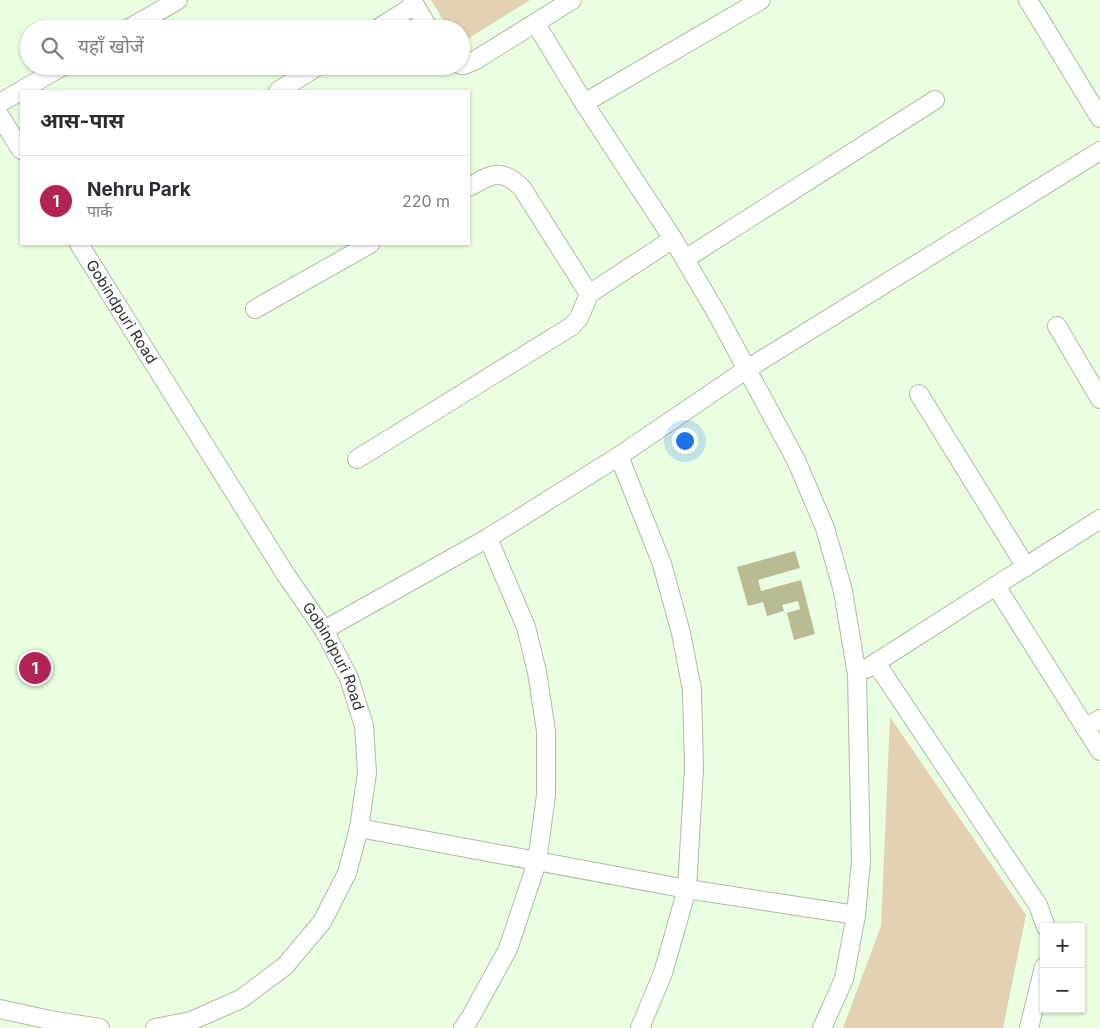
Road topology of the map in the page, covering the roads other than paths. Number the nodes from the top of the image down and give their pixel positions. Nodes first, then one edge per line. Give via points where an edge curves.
1 (178, 0) edge
2 (572, 0) edge
3 (761, 0) edge
4 (1028, 0) edge
5 (414, 2) edge
6 (144, 20) edge
7 (389, 20) edge
8 (424, 20) edge
9 (536, 24) junction
10 (470, 63) edge
11 (48, 75) edge
12 (304, 75) edge
13 (22, 90) edge
14 (280, 90) edge
15 (20, 91) edge
16 (935, 100) dead end
17 (0, 103) edge
18 (584, 103) junction
19 (0, 116) edge
20 (1100, 118) edge
21 (20, 148) edge
22 (1100, 151) edge
23 (470, 186) edge
24 (674, 239) junction
25 (81, 245) edge
26 (368, 245) edge
27 (685, 259) junction
28 (588, 294) junction
29 (255, 309) dead end
30 (1057, 326) dead end
31 (747, 369) junction
32 (918, 394) dead end
33 (1100, 400) edge
34 (619, 456) junction
35 (357, 459) dead end
36 (1100, 519) edge
37 (488, 538) junction
38 (1026, 567) junction
39 (996, 586) junction
40 (324, 630) junction
41 (876, 663) junction
42 (857, 675) junction
43 (1093, 723) edge
44 (1100, 751) edge
45 (359, 828) junction
46 (537, 862) junction
47 (687, 889) junction
48 (856, 915) junction
49 (1045, 923) edge
50 (1044, 968) edge
51 (0, 1010) edge
52 (100, 1028) edge
53 (155, 1028) edge
54 (463, 1028) edge
55 (640, 1028) edge
56 (822, 1028) edge
57 (1029, 1028) edge

1 - 6 street
2 - 9 street
3 - 18 street
4 - 20 street
5 - 7 street
5 - 8 street
9 - 10 street
9 - 18 street
11 - 13 street
12 - 14 street
15 - 17 street
16 - 27 street
18 - 24 street
19 - 21 street
22 - 31 street
23 - 28 street via 489,175 501,173 512,178 522,188
24 - 27 street
24 - 28 street
25 - 40 street, Gobindpuri Road via 286,575
26 - 29 street
27 - 31 street
28 - 35 street via 572,326
30 - 33 street
31 - 34 street
31 - 42 street via 796,460 824,528 843,591
32 - 38 street
34 - 37 street
34 - 47 street via 662,564 681,633 692,690 694,768
36 - 38 street
37 - 40 street
37 - 46 street via 526,627 546,731 546,795
38 - 39 street
39 - 41 street
39 - 43 street
40 - 45 street, Gobindpuri Road via 349,678 364,726 367,773
41 - 42 street
41 - 49 street via 1038,905
42 - 48 street via 861,860
43 - 44 street
45 - 46 street
45 - 53 street, Gobindpuri Road via 346,873 322,922 286,966 241,1000 191,1022
46 - 47 street
46 - 54 street via 508,949
47 - 48 street
47 - 55 street via 663,973
48 - 56 street via 844,979
50 - 57 street
51 - 52 street

